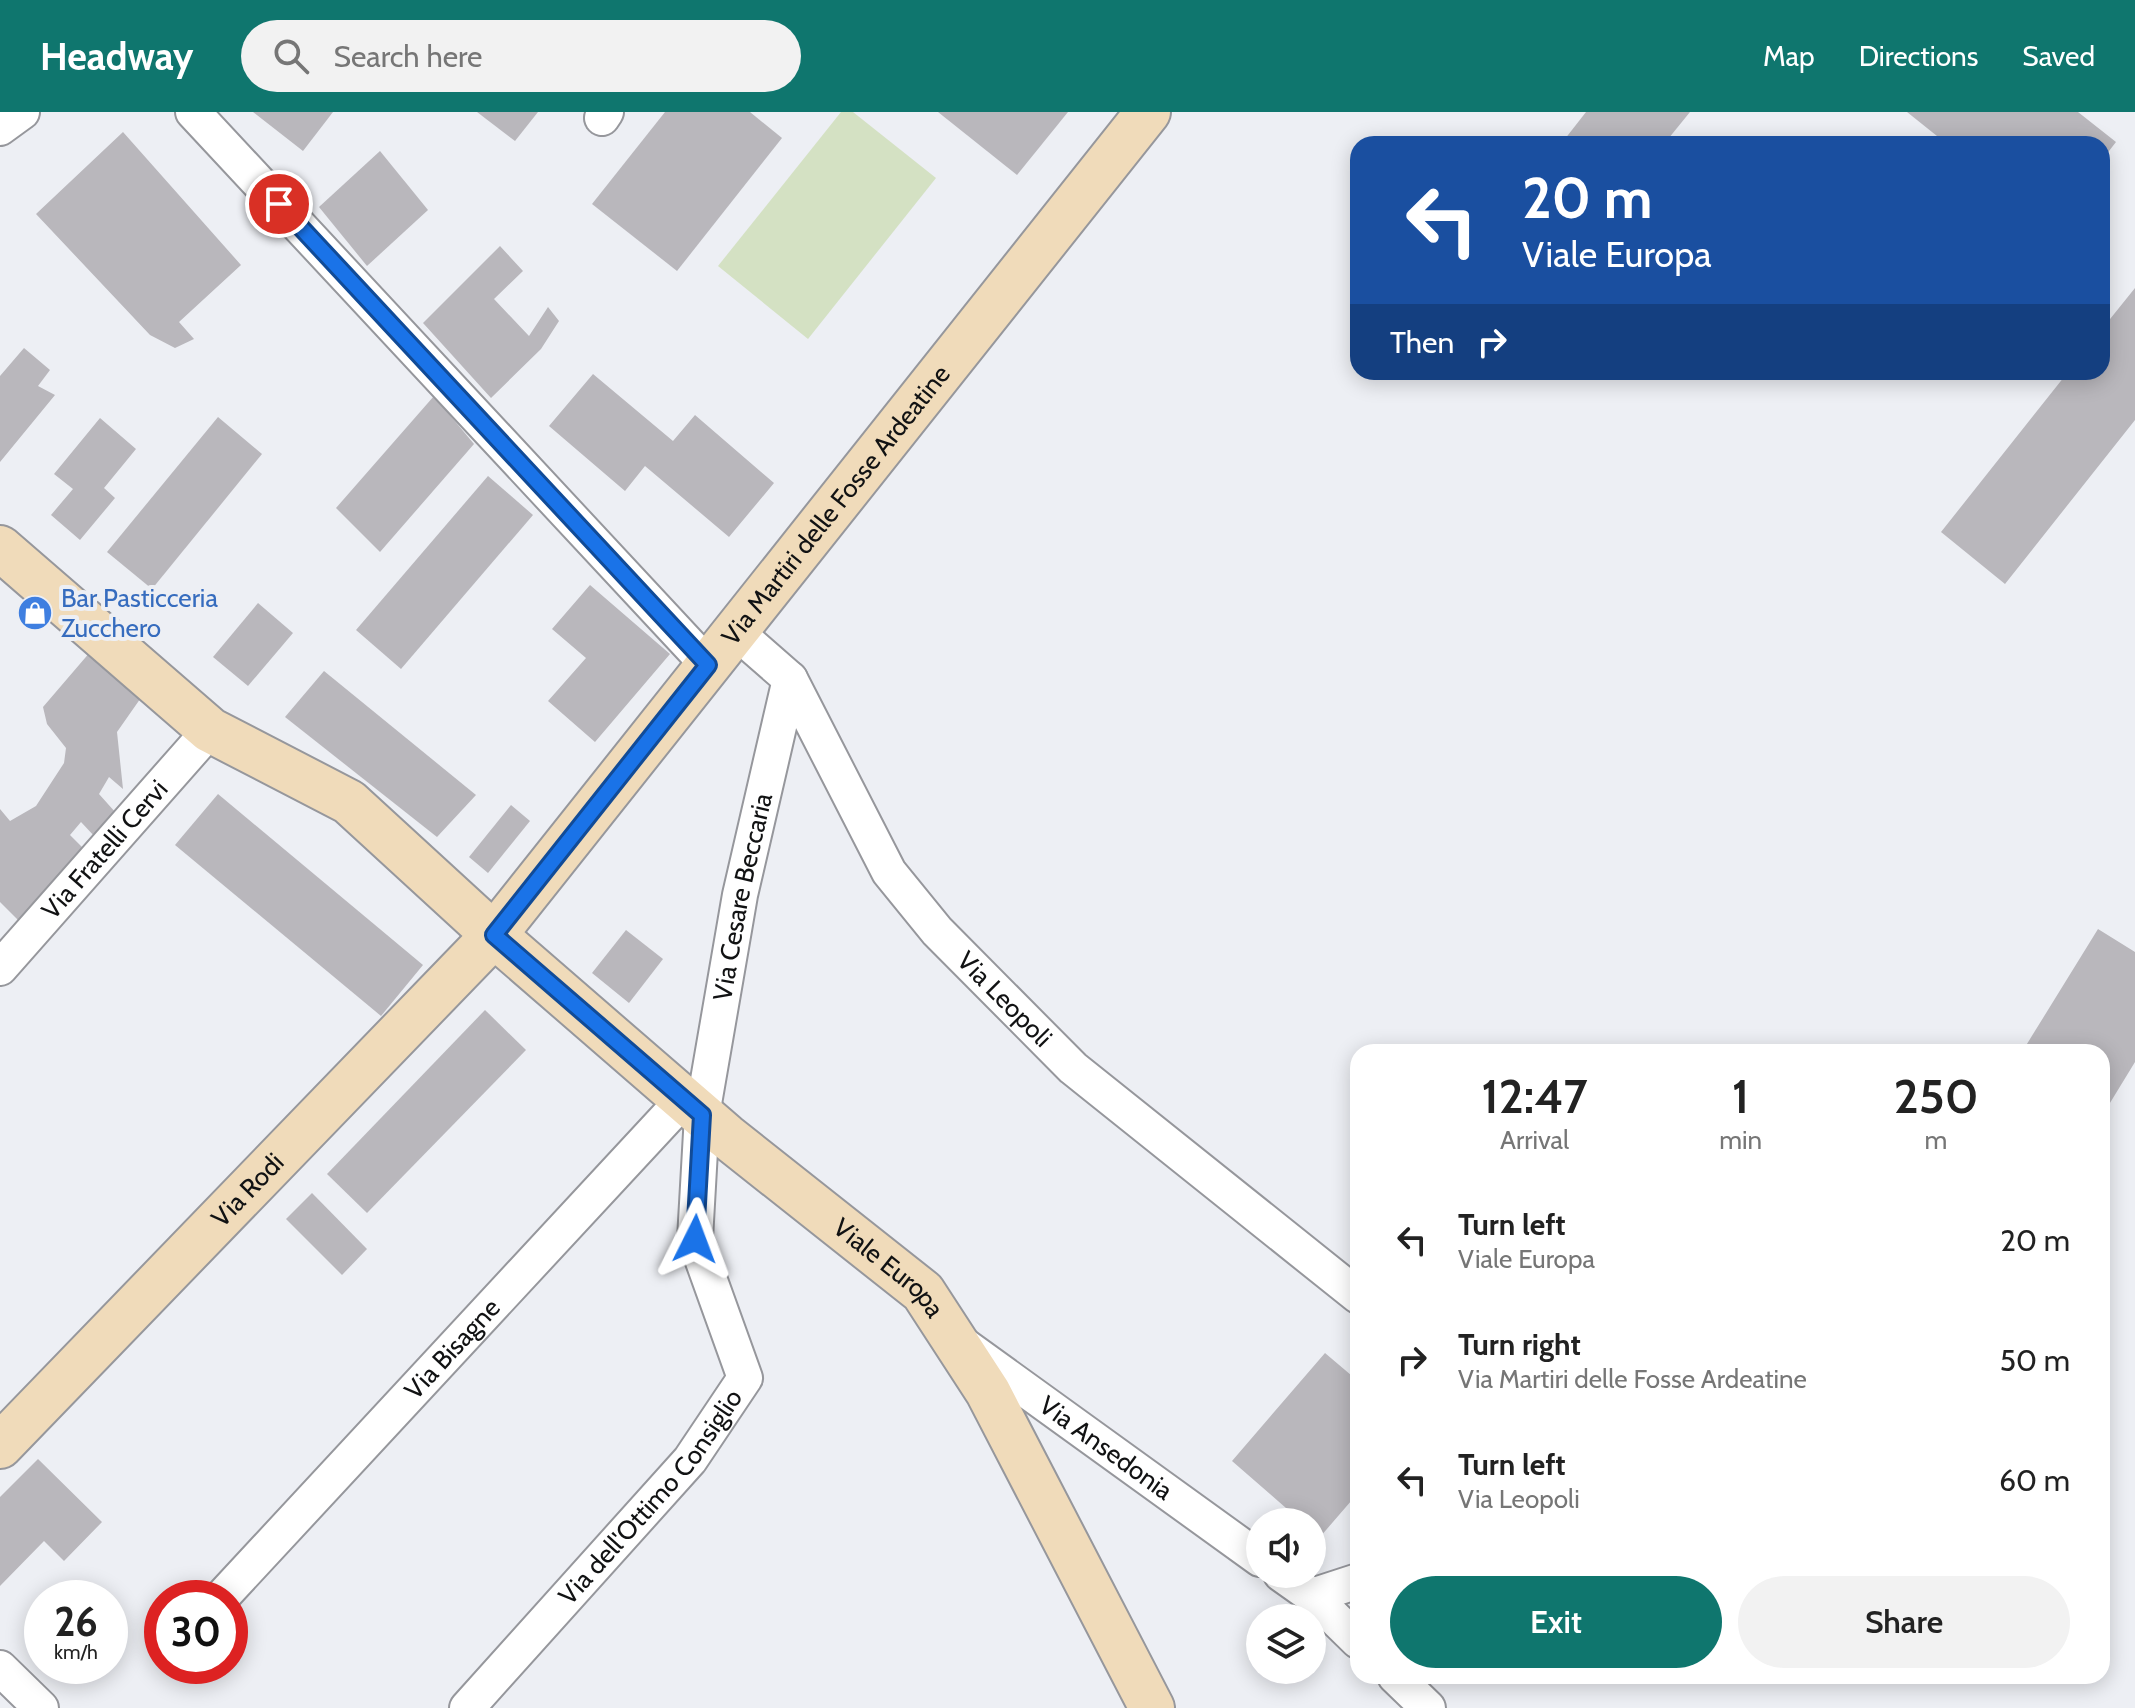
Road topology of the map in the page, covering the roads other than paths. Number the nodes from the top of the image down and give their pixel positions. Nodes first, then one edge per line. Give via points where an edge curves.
1 (22, 112) edge
2 (193, 112) edge
3 (1148, 112) edge
4 (0, 128) edge
5 (0, 548) edge
6 (735, 631) junction
7 (708, 665) junction
8 (790, 679) junction
9 (210, 730) junction
10 (494, 935) junction
11 (0, 968) edge
12 (693, 1107) junction
13 (1350, 1290) edge
14 (952, 1337) junction
15 (0, 1446) edge
16 (1246, 1549) edge
17 (238, 1580) edge
18 (1350, 1584) edge
19 (1301, 1588) edge
20 (1312, 1596) junction
21 (1350, 1633) edge
22 (0, 1668) edge
23 (1403, 1684) edge
24 (41, 1708) edge
25 (467, 1708) edge
26 (1152, 1708) edge
27 (1428, 1708) edge

1 - 4 street
2 - 7 street
3 - 6 street, Via Martiri delle Fosse Ardeatine
5 - 9 street, Viale Europa
6 - 7 street, Via Martiri delle Fosse Ardeatine
6 - 8 street, Via Leopoli
7 - 10 street, Via Martiri delle Fosse Ardeatine
8 - 12 street, Via Cesare Beccaria
8 - 13 street, Via Leopoli via 889,872 937,931 1073,1068
9 - 10 street, Viale Europa via 349,802
9 - 11 street, Via Fratelli Cervi
10 - 12 street, Viale Europa
10 - 15 street, Via Rodi
12 - 14 street, Viale Europa via 923,1292
12 - 17 street, Via Bisagne
12 - 25 street, Via dell'Ottimo Consiglio via 695,1239 745,1378 690,1460
14 - 16 street, Via Ansedonia
14 - 26 street, Viale Europa via 988,1392
18 - 20 street
19 - 20 street
20 - 21 street
22 - 24 street
23 - 27 street

